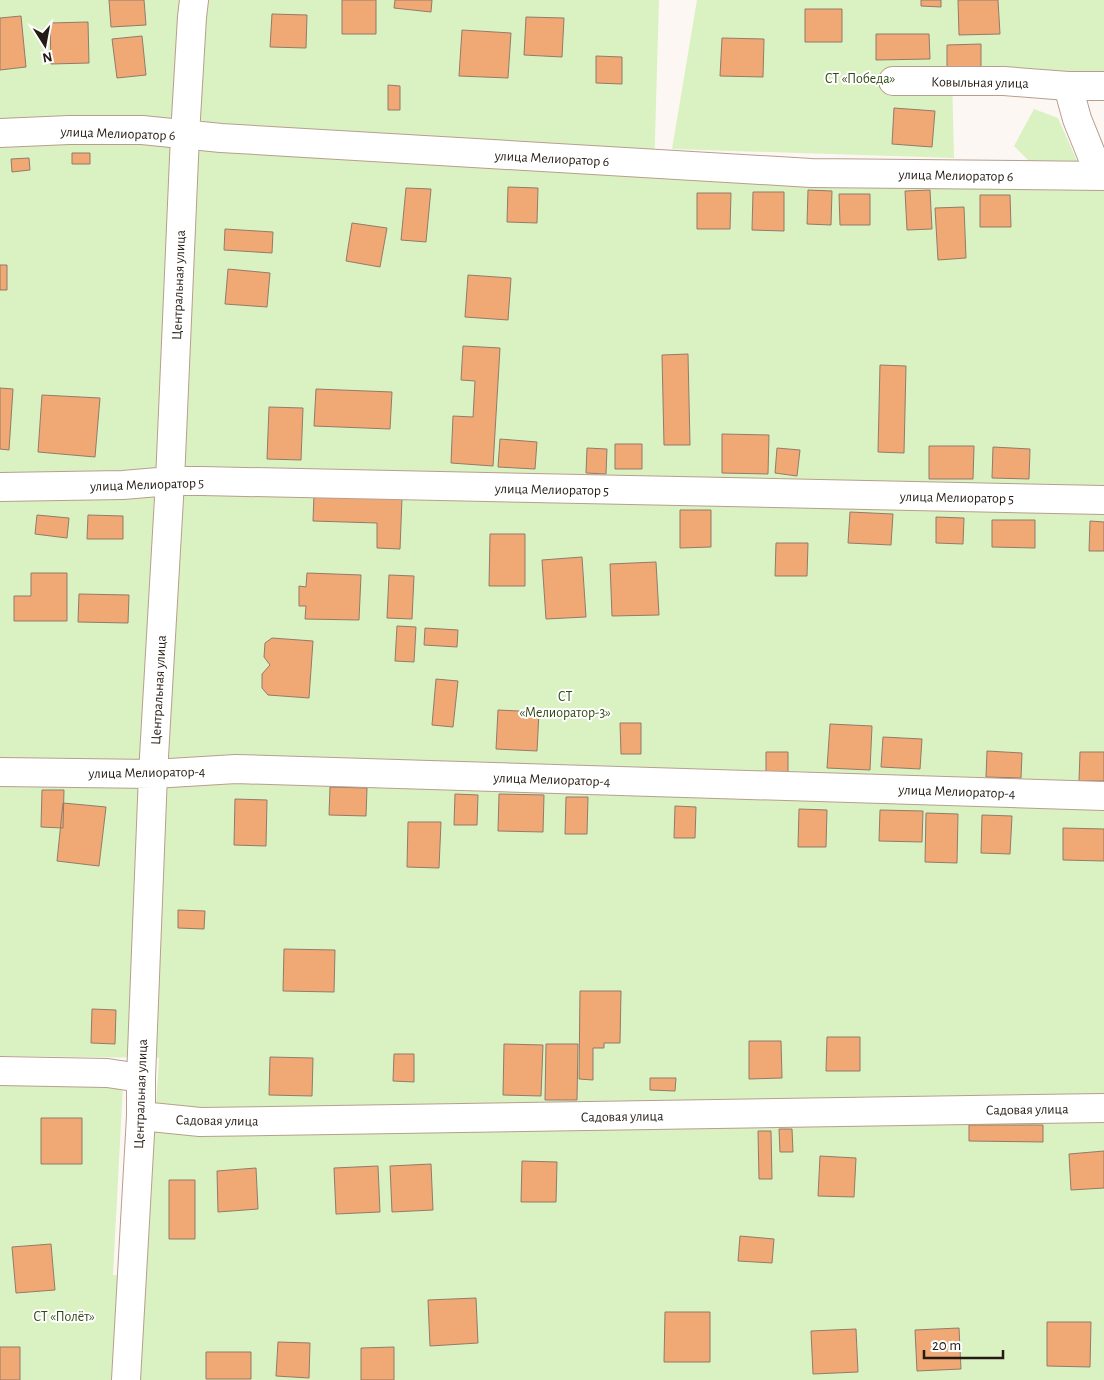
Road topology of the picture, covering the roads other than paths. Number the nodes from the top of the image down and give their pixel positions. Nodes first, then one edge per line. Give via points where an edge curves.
1 (194, 0) edge
2 (893, 81) dead end
3 (1068, 86) junction
4 (1104, 86) edge
5 (0, 133) edge
6 (185, 134) junction
7 (1102, 176) edge
8 (170, 481) junction
9 (0, 488) edge
10 (1104, 500) edge
11 (0, 772) edge
12 (153, 774) junction
13 (1104, 796) edge
14 (0, 1071) edge
15 (141, 1078) junction
16 (1104, 1108) edge
17 (140, 1116) junction
18 (126, 1380) edge

1 - 6 street, Центральная улица
2 - 3 street, Ковыльная улица via 1004,81
3 - 4 street, Ковыльная улица
3 - 7 street via 1077,119
5 - 6 street, улица Мелиоратор 6 via 142,130
6 - 7 street, улица Мелиоратор 6 via 811,173
6 - 8 street, Центральная улица
8 - 9 street, улица Мелиоратор 5 via 123,486
8 - 10 street, улица Мелиоратор 5
8 - 12 street, Центральная улица
11 - 12 street, улица Мелиоратор-4
12 - 13 street, улица Мелиоратор-4 via 236,769
12 - 15 street, Центральная улица
14 - 15 street via 106,1073
15 - 17 street, Центральная улица
16 - 17 street, Садовая улица via 200,1122
17 - 18 street, Центральная улица

